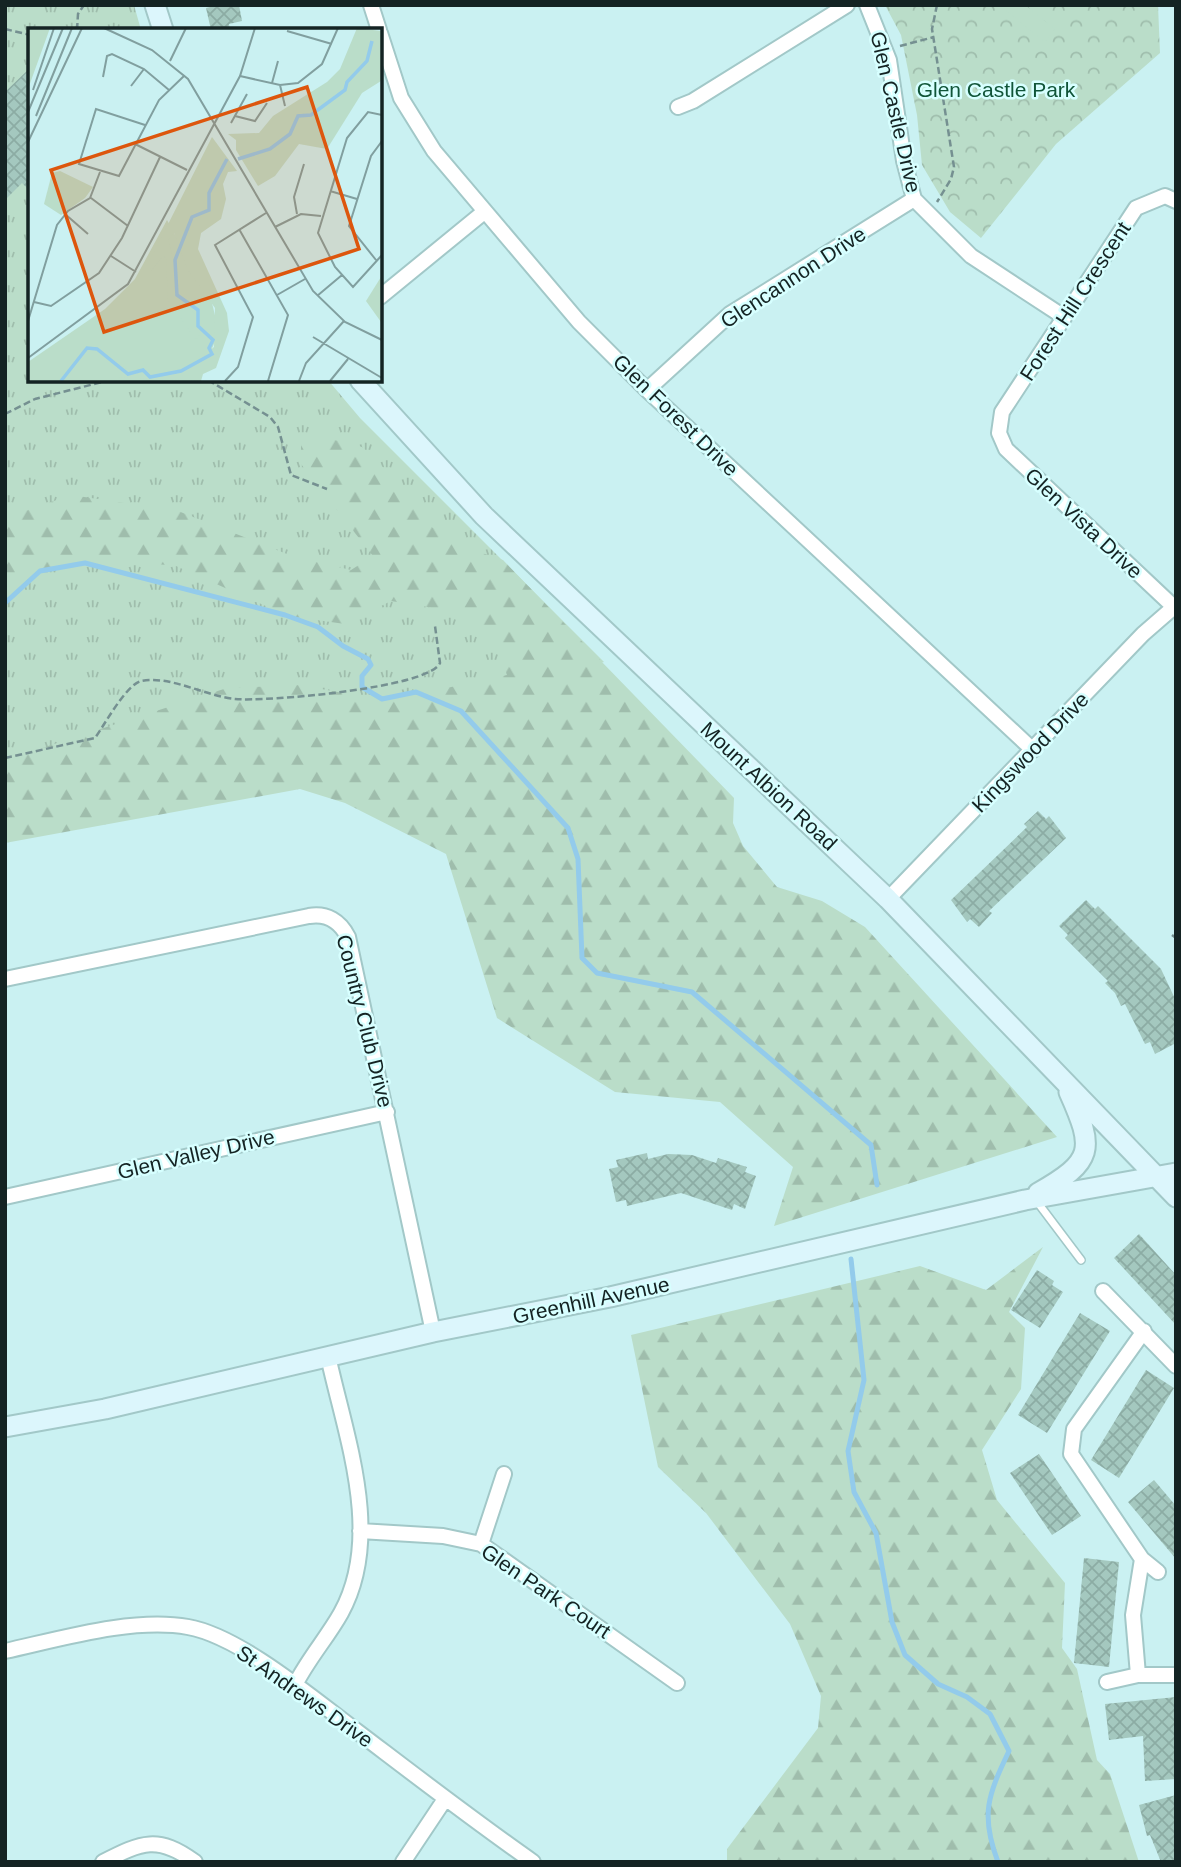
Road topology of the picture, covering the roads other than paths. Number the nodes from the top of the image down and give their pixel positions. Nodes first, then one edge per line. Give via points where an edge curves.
1 (155, 5) edge
2 (372, 5) edge
3 (847, 5) edge
4 (867, 5) edge
5 (162, 28) edge
6 (378, 28) edge
7 (382, 41) edge
8 (678, 107) dead end
9 (914, 199) junction
10 (1176, 201) edge
11 (484, 212) junction
12 (382, 294) edge
13 (1064, 317) junction
14 (361, 382) edge
15 (647, 390) junction
16 (999, 433) joint
17 (1175, 608) edge
18 (1033, 750) junction
19 (888, 899) junction
20 (5, 979) edge
21 (1065, 1082) junction
22 (387, 1112) junction
23 (1167, 1175) edge
24 (5, 1197) edge
25 (1176, 1197) edge
26 (1030, 1200) junction
27 (1081, 1260) dead end
28 (1103, 1291) dead end
29 (1144, 1331) junction
30 (433, 1332) junction
31 (328, 1356) junction
32 (1176, 1366) edge
33 (5, 1427) edge
34 (504, 1474) dead end
35 (360, 1531) junction
36 (481, 1544) junction
37 (1142, 1559) junction
38 (1158, 1572) dead end
39 (5, 1651) edge
40 (1139, 1675) junction
41 (1176, 1675) edge
42 (1108, 1682) dead end
43 (677, 1683) dead end
44 (295, 1685) junction
45 (446, 1799) junction
46 (103, 1862) edge
47 (195, 1862) edge
48 (403, 1862) edge
49 (533, 1862) edge

1 - 5 street
2 - 6 street, Glen Forest Drive
3 - 8 street
4 - 9 street, Glen Castle Drive via 885,50
7 - 11 street, Glen Forest Drive via 401,98 434,151
9 - 13 street, Glen Castle Drive via 971,256
9 - 15 street, Glencannon Drive via 730,314
10 - 13 street, Forest Hill Crescent via 1165,196 1136,208
11 - 12 street
11 - 15 street, Glen Forest Drive via 579,322
13 - 16 street, Forest Hill Crescent via 1002,412
14 - 19 street, Mount Albion Road via 484,516
15 - 18 street, Glen Forest Drive
16 - 17 street, Glen Vista Drive via 1006,449
17 - 18 street, Kingswood Drive via 1143,634
18 - 19 street, Kingswood Drive
19 - 21 street, Mount Albion Road
20 - 22 street, Country Club Drive via 320,915 336,920 348,937
21 - 23 street, Mount Albion Road
21 - 26 street via 1083,1123 1086,1150 1078,1166
22 - 24 street, Glen Valley Drive
22 - 30 street, Country Club Drive
23 - 25 street, Mount Albion Road
23 - 26 street, Greenhill Avenue
26 - 27 lane
26 - 30 street, Greenhill Avenue via 635,1292
28 - 29 street
29 - 32 street
29 - 37 street via 1074,1429 1071,1454
30 - 31 street, Greenhill Avenue
31 - 33 street, Greenhill Avenue via 105,1409
31 - 35 street via 359,1499
34 - 36 street
35 - 36 street, Glen Park Court via 443,1536
35 - 44 street via 353,1583 341,1612
36 - 43 street, Glen Park Court
37 - 38 street
37 - 40 street via 1133,1615
39 - 44 street, St Andrews Drive via 133,1626 191,1627 222,1638
40 - 41 street
40 - 42 street
44 - 45 street, St Andrews Drive
45 - 48 street
45 - 49 street, St Andrews Drive
46 - 47 street via 152,1842 173,1846

